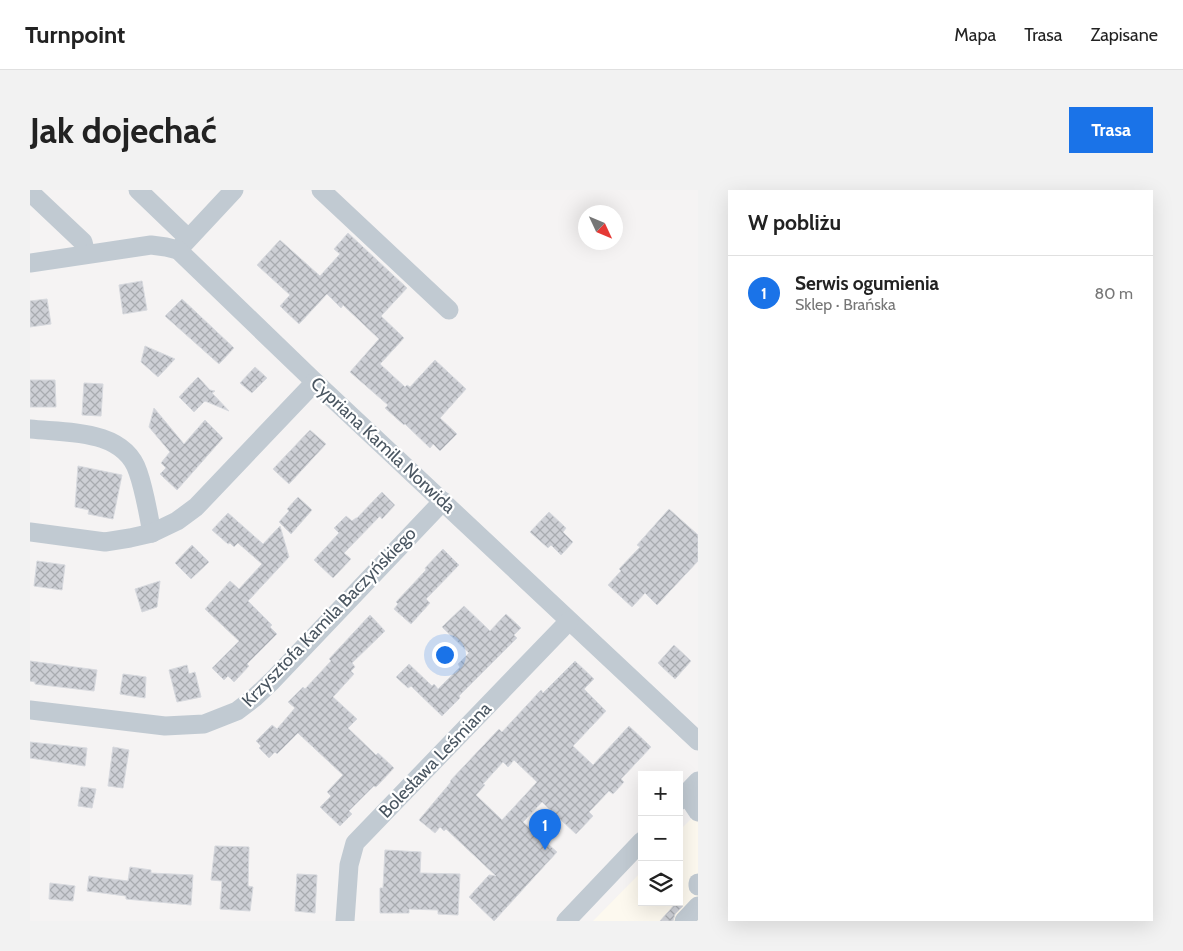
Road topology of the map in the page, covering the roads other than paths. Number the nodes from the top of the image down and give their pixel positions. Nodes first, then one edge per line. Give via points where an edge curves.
1 (138, 190) edge
2 (234, 190) edge
3 (321, 190) edge
4 (30, 192) edge
5 (183, 244) junction
6 (86, 254) junction
7 (30, 263) edge
8 (449, 310) dead end
9 (315, 382) junction
10 (30, 429) edge
11 (443, 501) junction
12 (30, 532) edge
13 (152, 533) junction
14 (569, 621) junction
15 (30, 710) edge
16 (698, 741) edge
17 (688, 792) edge
18 (698, 812) edge
19 (638, 845) edge
20 (698, 906) edge
21 (571, 919) edge
22 (346, 921) edge
23 (684, 921) edge

1 - 5 street, Cypriana Kamila Norwida
2 - 5 street
3 - 8 street
4 - 6 street via 83,242
5 - 6 street
5 - 9 street, Cypriana Kamila Norwida
6 - 7 street
9 - 11 street, Cypriana Kamila Norwida
9 - 13 street via 196,507
10 - 13 street via 101,437 125,451 138,472
11 - 14 street, Cypriana Kamila Norwida
11 - 15 street, Krzysztofa Kamila Baczyńskiego via 272,681 237,711 204,724 165,726
12 - 13 street via 105,542
14 - 16 street, Cypriana Kamila Norwida
14 - 22 street, Bolesława Leśmiana via 355,843 349,865
17 - 18 street
19 - 21 street
20 - 23 street

